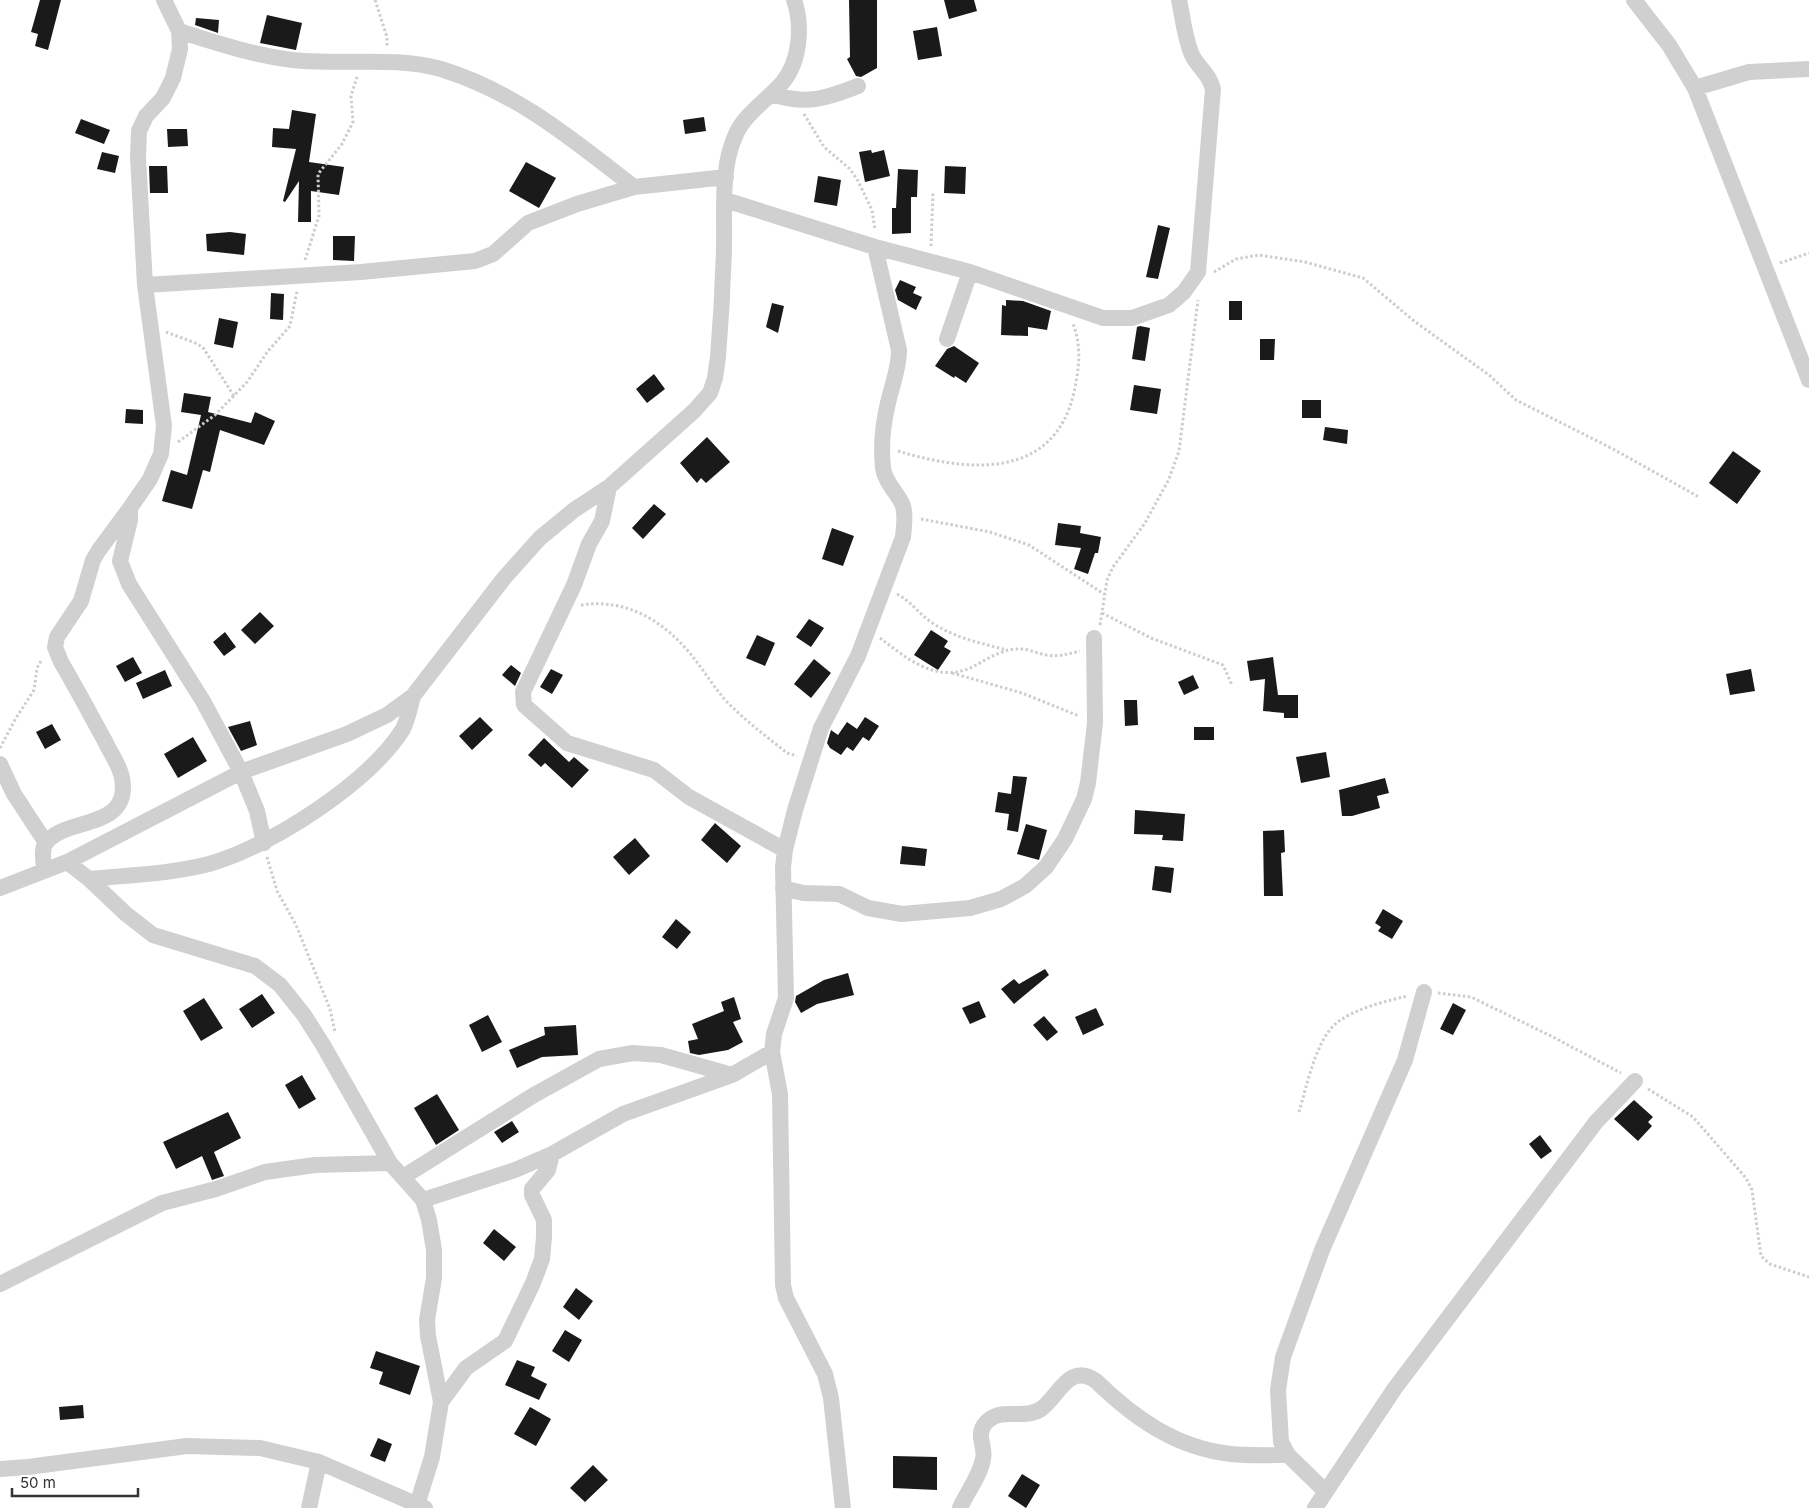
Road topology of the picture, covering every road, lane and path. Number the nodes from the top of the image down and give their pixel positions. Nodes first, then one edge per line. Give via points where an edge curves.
1 (164, 0) edge
2 (375, 0) edge
3 (794, 0) edge
4 (1179, 0) edge
5 (1640, 2) edge
6 (179, 31) junction
7 (370, 63) junction
8 (1809, 69) edge
9 (858, 86) dead end
10 (1696, 88) junction
11 (771, 94) junction
12 (797, 101) junction
13 (726, 177) junction
14 (634, 187) junction
15 (933, 192) dead end
16 (725, 200) junction
17 (875, 247) junction
18 (1809, 253) edge
19 (931, 262) junction
20 (1766, 268) junction
21 (970, 272) junction
22 (1204, 273) junction
23 (300, 274) junction
24 (145, 284) junction
25 (1065, 303) junction
26 (151, 328) junction
27 (947, 339) dead end
28 (1809, 380) edge
29 (234, 396) junction
30 (883, 447) junction
31 (162, 454) junction
32 (608, 487) junction
33 (1699, 497) dead end
34 (130, 508) junction
35 (905, 518) junction
36 (884, 587) junction
37 (1104, 594) junction
38 (560, 614) junction
39 (1102, 614) junction
40 (869, 630) junction
41 (1094, 638) junction
42 (55, 647) junction
43 (1007, 650) junction
44 (952, 673) junction
45 (1232, 685) dead end
46 (413, 696) junction
47 (1095, 723) junction
48 (0, 748) edge
49 (810, 760) junction
50 (0, 764) edge
51 (241, 772) junction
52 (264, 843) junction
53 (46, 844) junction
54 (785, 850) junction
55 (67, 862) junction
56 (44, 871) junction
57 (89, 878) junction
58 (0, 888) edge
59 (783, 888) junction
60 (1424, 992) junction
61 (336, 1040) dead end
62 (772, 1052) junction
63 (732, 1075) junction
64 (1635, 1081) junction
65 (1299, 1112) dead end
66 (552, 1154) junction
67 (390, 1163) junction
68 (403, 1177) junction
69 (423, 1200) junction
70 (1809, 1277) edge
71 (0, 1284) edge
72 (441, 1402) junction
73 (1288, 1454) junction
74 (319, 1462) junction
75 (0, 1469) edge
76 (1326, 1492) junction
77 (421, 1506) edge
78 (309, 1508) edge
79 (843, 1508) edge
80 (960, 1508) edge
81 (1315, 1508) edge

1 - 6 street
2 - 7 path via 387,43 383,53
3 - 11 street via 799,21 793,64 783,82
4 - 22 street via 1194,58 1211,79 1213,89
5 - 10 street
6 - 7 street via 229,47 282,58
6 - 24 street via 180,49 173,78 164,98 146,116 140,131 139,197
7 - 14 street via 421,65 441,70 509,98 545,118
7 - 23 path via 352,88 354,116 348,135 318,174 319,216
8 - 10 street via 1749,72
9 - 12 street via 826,98
10 - 20 street
11 - 12 street
11 - 13 street via 736,132
12 - 17 path via 824,147 850,169 858,181 872,210
13 - 14 street
13 - 16 street
14 - 23 street via 528,223 494,254 474,261
15 - 19 path
16 - 17 street
16 - 32 street via 722,318 715,378 710,392 694,411
17 - 19 street
17 - 30 street via 899,350
18 - 20 path
19 - 21 street
20 - 28 street
21 - 25 street
21 - 27 street
22 - 25 street via 1169,305 1132,318 1103,318
22 - 33 path via 1236,259 1259,255 1305,262 1363,278 1414,321 1489,375 1516,400
22 - 37 path via 1179,451 1169,479 1145,523 1113,567
23 - 24 street
23 - 29 path via 290,326
24 - 26 street
25 - 30 path via 1079,346 1077,382 1066,420 1045,444 1015,462 980,465 930,459
26 - 29 path via 198,344
26 - 31 street via 164,426
29 - 31 path
30 - 35 street via 887,480 902,504
31 - 34 street
32 - 38 street via 602,521
32 - 46 street via 554,526 528,551
34 - 42 street via 93,560 80,601 57,637
34 - 51 street via 120,555 129,584 203,701
35 - 36 street via 903,537
35 - 37 path via 1008,536 1029,544
36 - 40 street
36 - 43 path via 952,633
37 - 39 path
38 - 49 path via 581,605 598,603 641,612 663,626 692,656 728,703 787,753
38 - 54 street via 523,692 526,708 567,743 654,770 689,797
39 - 41 path
39 - 45 path via 1151,638 1223,665
40 - 44 path via 928,669
40 - 49 street via 821,728
41 - 43 path via 1081,650 1064,655 1044,655 1018,648
41 - 47 street
42 - 48 path via 40,663 34,690
42 - 53 street via 119,768 123,788 115,808 103,818 58,834
43 - 44 path
44 - 47 path via 1022,693
46 - 51 street via 386,715 346,734
46 - 52 street via 404,727 376,761 339,793
47 - 59 street via 1088,783 1065,839 1046,867 1025,886 1001,899 970,908 902,914 868,908 840,894
49 - 54 street
50 - 53 street via 14,794
51 - 52 street via 257,812
51 - 55 street
52 - 57 street via 184,869
52 - 61 path via 270,874 296,925 330,1009
53 - 56 street
54 - 59 street
55 - 56 street
55 - 57 street
56 - 58 street
57 - 67 street via 153,935 255,966 280,985 323,1045
59 - 62 street via 786,998 774,1034
60 - 64 path via 1471,997
60 - 65 path via 1384,1001 1338,1022 1326,1036 1315,1060
60 - 73 street via 1405,1060 1319,1257 1283,1357 1278,1390 1279,1431
62 - 63 street
62 - 79 street via 780,1094 783,1285 790,1306 825,1374 831,1398
63 - 66 street via 623,1114
63 - 68 street via 661,1056 633,1054 600,1059 534,1095
64 - 70 path via 1693,1117 1746,1178 1752,1190 1761,1256 1770,1264
64 - 76 street via 1596,1122 1395,1388
66 - 69 street via 476,1185
66 - 72 street via 548,1170 532,1189 544,1220 542,1259 534,1283 505,1342 466,1368
67 - 68 street
67 - 71 street via 315,1165 265,1172 162,1203
68 - 69 street
69 - 72 street via 434,1250 428,1336
72 - 77 street
73 - 76 street
73 - 80 street via 1232,1454 1180,1441 1133,1415 1096,1381 1081,1375 1066,1381 1039,1410 1028,1414 997,1414 985,1424 980,1435 984,1458
74 - 75 street via 260,1448 214,1445
74 - 77 street
74 - 78 street
76 - 81 street

